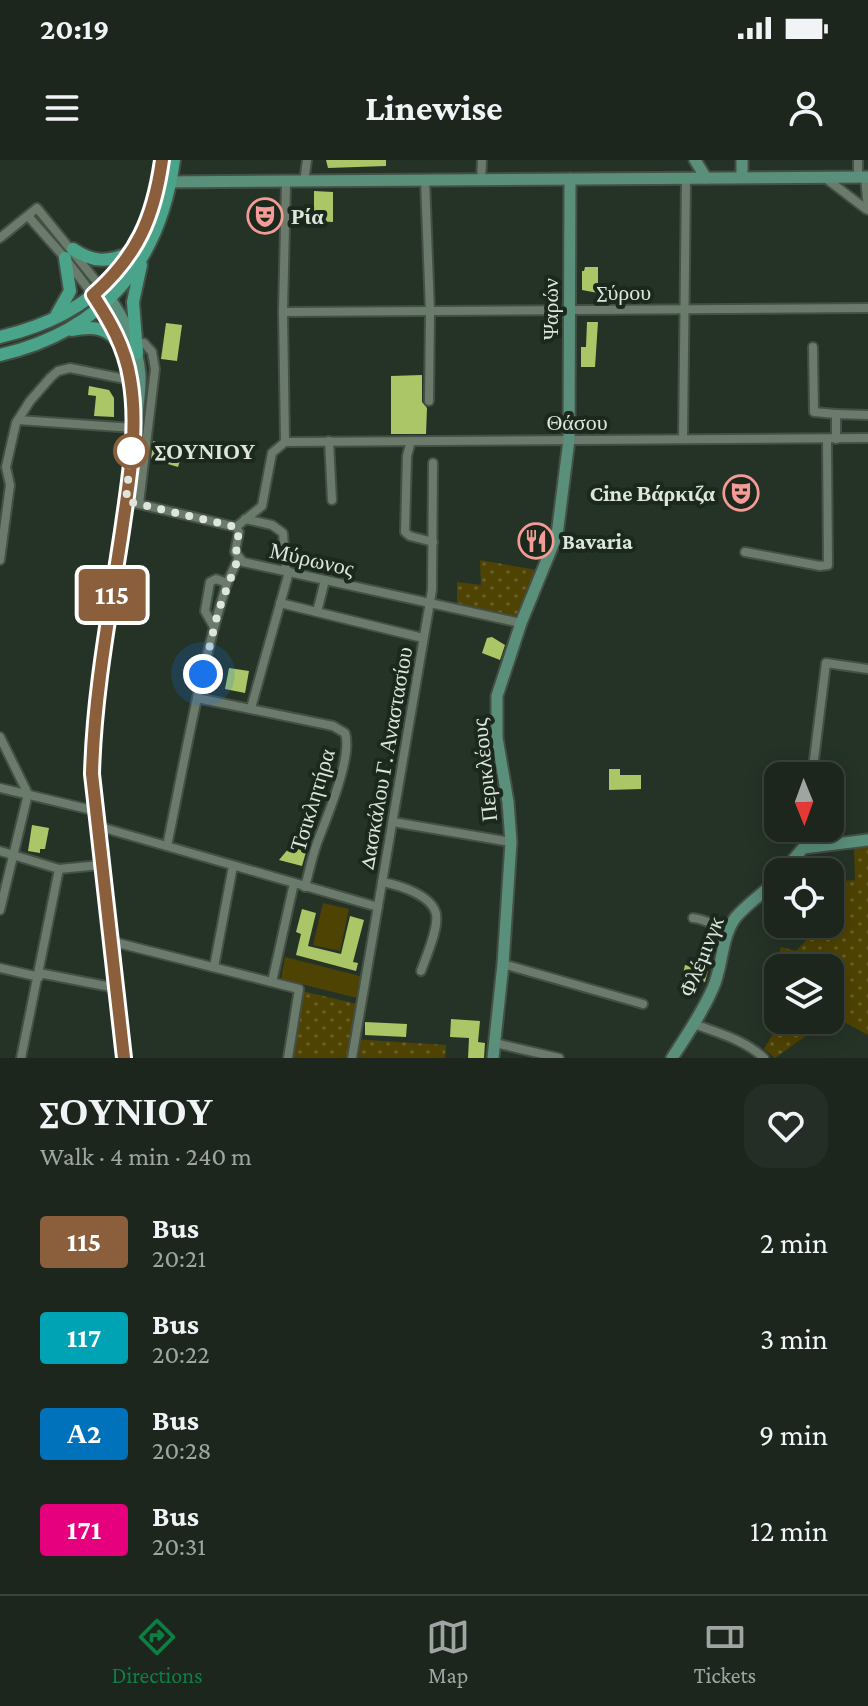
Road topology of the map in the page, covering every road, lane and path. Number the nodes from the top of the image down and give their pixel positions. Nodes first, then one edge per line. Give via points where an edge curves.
1 (162, 160) edge
2 (174, 160) edge
3 (307, 160) edge
4 (482, 160) edge
5 (695, 160) edge
6 (742, 160) edge
7 (858, 160) edge
8 (742, 177) junction
9 (823, 177) junction
10 (864, 177) edge
11 (686, 178) junction
12 (706, 178) junction
13 (570, 179) junction
14 (425, 180) junction
15 (481, 180) junction
16 (165, 182) junction
17 (286, 182) junction
18 (304, 182) junction
19 (867, 210) edge
20 (28, 216) junction
21 (0, 238) edge
22 (133, 251) junction
23 (148, 251) junction
24 (69, 254) junction
25 (97, 291) junction
26 (105, 302) junction
27 (868, 308) edge
28 (686, 309) junction
29 (570, 310) junction
30 (430, 311) junction
31 (283, 312) junction
32 (45, 324) junction
33 (0, 337) edge
34 (51, 339) junction
35 (122, 347) junction
36 (813, 347) dead end
37 (140, 348) junction
38 (0, 355) edge
39 (130, 380) junction
40 (429, 401) dead end
41 (836, 414) junction
42 (868, 415) edge
43 (18, 420) junction
44 (134, 426) junction
45 (868, 438) edge
46 (683, 439) junction
47 (832, 439) junction
48 (569, 440) junction
49 (329, 441) junction
50 (411, 441) junction
51 (285, 442) junction
52 (433, 463) dead end
53 (332, 500) dead end
54 (126, 501) junction
55 (139, 504) junction
56 (245, 519) junction
57 (236, 527) junction
58 (433, 542) junction
59 (745, 552) dead end
60 (0, 553) edge
61 (238, 559) junction
62 (0, 560) edge
63 (287, 572) junction
64 (325, 580) junction
65 (227, 583) junction
66 (280, 603) junction
67 (429, 603) junction
68 (317, 612) junction
69 (521, 623) junction
70 (214, 627) junction
71 (423, 638) junction
72 (868, 669) edge
73 (197, 698) junction
74 (251, 708) junction
75 (0, 737) edge
76 (814, 762) edge
77 (0, 788) edge
78 (28, 794) junction
79 (96, 811) junction
80 (393, 822) junction
81 (97, 826) junction
82 (868, 840) edge
83 (511, 842) junction
84 (804, 842) edge
85 (167, 846) junction
86 (803, 848) junction
87 (0, 851) edge
88 (13, 854) junction
89 (795, 858) edge
90 (101, 865) junction
91 (233, 866) junction
92 (59, 869) junction
93 (382, 882) junction
94 (294, 883) junction
95 (305, 887) junction
96 (764, 892) edge
97 (2, 895) edge
98 (378, 907) junction
99 (0, 910) edge
100 (693, 918) dead end
101 (729, 930) junction
102 (110, 941) junction
103 (503, 964) junction
104 (214, 967) junction
105 (0, 968) edge
106 (421, 971) dead end
107 (39, 975) junction
108 (272, 982) junction
109 (116, 988) junction
110 (643, 1004) dead end
111 (694, 1024) junction
112 (495, 1043) junction
113 (21, 1058) edge
114 (124, 1058) edge
115 (288, 1058) edge
116 (352, 1058) edge
117 (493, 1058) edge
118 (559, 1058) edge
119 (672, 1058) edge
120 (764, 1058) edge

1 - 16 main road
2 - 16 main road
3 - 18 street
4 - 15 street
5 - 12 street
6 - 8 street
7 - 10 street
8 - 9 street
8 - 12 street
9 - 10 street
9 - 19 street
10 - 19 street
11 - 12 street
11 - 13 street
11 - 28 street
13 - 15 street
13 - 29 street, Ψαρών
14 - 15 street
14 - 18 street
14 - 30 street
16 - 17 street
16 - 22 main road
16 - 23 main road via 163,213
17 - 18 street
17 - 31 street
20 - 21 street
20 - 24 street
20 - 24 street via 37,208
22 - 24 main road via 100,261
22 - 25 main road
23 - 26 main road
23 - 37 main road via 133,302
24 - 25 street
24 - 32 main road via 69,296
25 - 26 street
25 - 32 main road
26 - 34 main road
26 - 35 street
26 - 37 street
27 - 28 street, Σύρου
28 - 29 street, Σύρου
28 - 46 street
29 - 30 street, Σύρου
29 - 48 street, Ψαρών
30 - 31 street, Σύρου
30 - 40 street
31 - 51 street
32 - 33 main road
34 - 35 main road via 92,327 112,334
34 - 38 main road
35 - 39 street
36 - 41 street via 814,412
37 - 44 street
37 - 55 street via 152,352 155,369
39 - 43 street via 70,368 58,371
39 - 44 street
41 - 42 street
41 - 47 street
43 - 44 street
43 - 60 street via 6,467 10,485
44 - 54 street
45 - 47 street, Θάσου
46 - 47 street, Θάσου
46 - 48 street, Θάσου
47 - 59 street via 828,565
48 - 50 street, Θάσου
48 - 69 street, Περικλέους via 557,535
49 - 50 street, Θάσου
49 - 51 street, Θάσου
49 - 53 street
50 - 58 street via 405,532
51 - 56 street via 272,453 262,506
52 - 58 street, Δασκάλου Γ. Αναστασίου
54 - 55 street
54 - 79 street via 93,729
55 - 57 street
56 - 57 street
56 - 63 street via 283,533
57 - 61 street, Μύρωνος
58 - 67 street, Δασκάλου Γ. Αναστασίου
60 - 62 street
61 - 63 street, Μύρωνος
61 - 65 street
63 - 64 street, Μύρωνος
63 - 66 street
64 - 67 street, Μύρωνος
64 - 68 street
65 - 70 street
65 - 70 street via 210,582 205,611
66 - 68 street
66 - 74 street
67 - 69 street, Μύρωνος
67 - 71 street, Δασκάλου Γ. Αναστασίου
68 - 71 street
69 - 83 street, Περικλέους via 497,696 496,716
70 - 73 street
71 - 80 street, Δασκάλου Γ. Αναστασίου
72 - 76 street via 826,663
73 - 74 street, Τσικλητήρα
73 - 85 street
74 - 95 street, Τσικλητήρα via 333,726 347,737 330,815
75 - 78 street
77 - 78 street
78 - 79 street
78 - 88 street
79 - 81 street
80 - 83 street
80 - 93 street, Δασκάλου Γ. Αναστασίου
81 - 85 street
81 - 90 street
82 - 86 street
83 - 103 street, Περικλέους
84 - 86 street
85 - 91 street
86 - 89 street
87 - 88 street
88 - 92 street
88 - 97 street
90 - 92 street
90 - 102 street
91 - 94 street
91 - 104 street
92 - 107 street
93 - 98 street, Δασκάλου Γ. Αναστασίου
93 - 106 street via 414,893 435,910 437,920
94 - 95 street
94 - 108 street
95 - 98 street
96 - 101 street, Φλέμινγκ
97 - 99 street
98 - 116 street, Δασκάλου Γ. Αναστασίου
100 - 101 street
101 - 111 street, Φλέμινγκ via 718,975
102 - 104 street
102 - 109 street
103 - 110 street
103 - 112 street, Περικλέους
104 - 108 street
105 - 107 street
107 - 109 street
107 - 113 street
108 - 115 street via 299,989
109 - 114 street
111 - 119 street, Φλέμινγκ
111 - 120 street
112 - 117 street, Περικλέους
112 - 118 street

